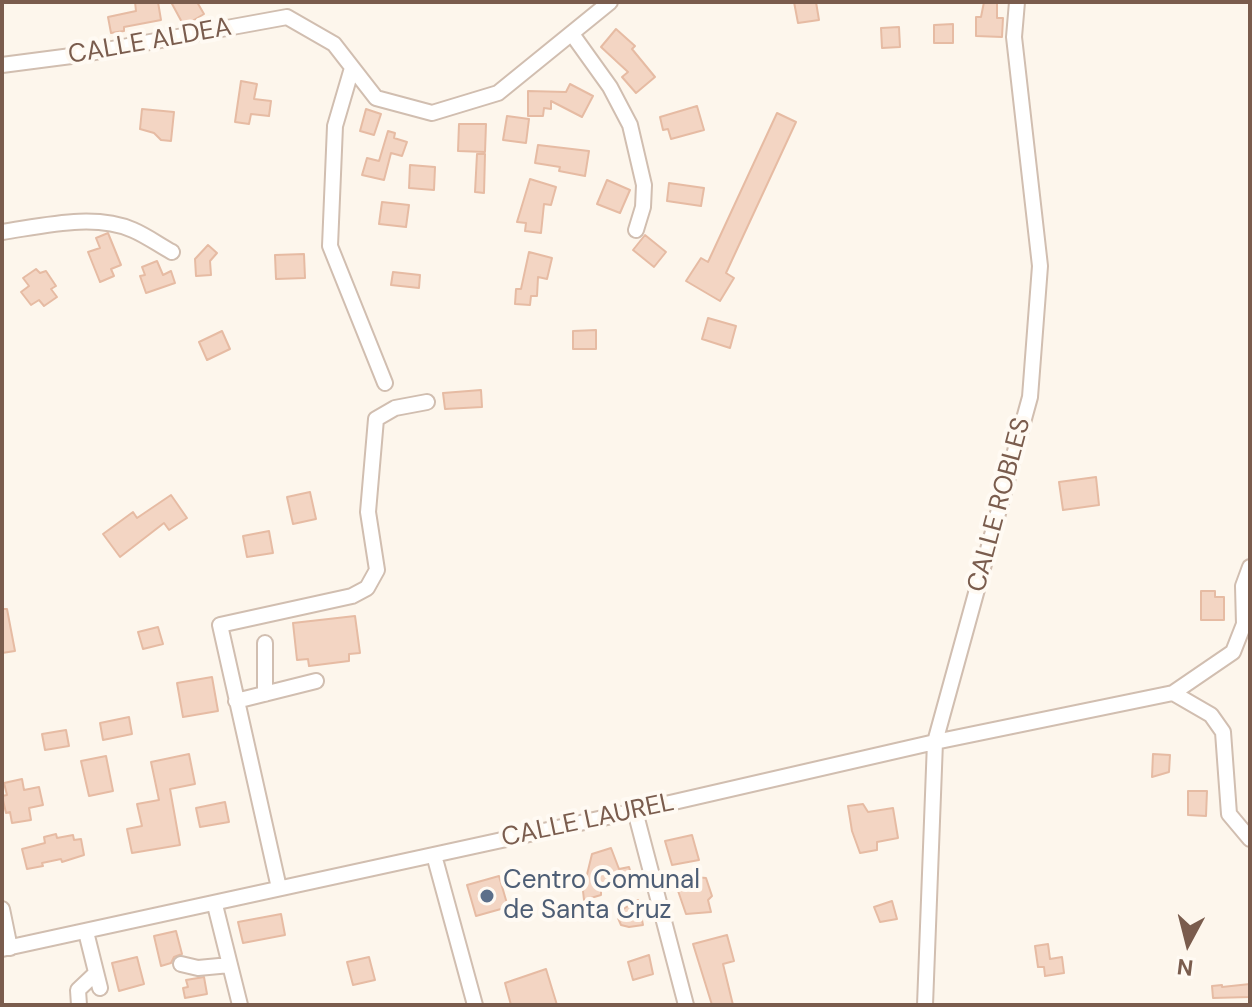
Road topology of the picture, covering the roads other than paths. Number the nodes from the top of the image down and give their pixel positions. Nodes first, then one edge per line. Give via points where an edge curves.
1 (610, 2) edge
2 (1017, 2) edge
3 (286, 9) edge
4 (572, 34) junction
5 (2, 65) edge
6 (352, 68) junction
7 (636, 230) dead end
8 (2, 232) edge
9 (172, 252) dead end
10 (385, 383) dead end
11 (427, 402) dead end
12 (1250, 567) edge
13 (265, 643) dead end
14 (316, 681) dead end
15 (1173, 693) junction
16 (265, 694) junction
17 (236, 701) junction
18 (935, 742) junction
19 (635, 811) junction
20 (1250, 839) edge
21 (434, 855) junction
22 (279, 888) junction
23 (215, 905) junction
24 (2, 909) edge
25 (86, 932) junction
26 (6, 949) edge
27 (181, 964) dead end
28 (230, 965) junction
29 (96, 973) junction
30 (100, 988) dead end
31 (79, 1005) edge
32 (240, 1005) edge
33 (475, 1005) edge
34 (686, 1005) edge
35 (925, 1005) edge

1 - 4 street, CALLE ALDEA
2 - 18 street, CALLE ROBLES via 1014,37 1040,266 1030,397
3 - 5 street, CALLE ALDEA via 94,53
3 - 6 street, CALLE ALDEA via 334,44
4 - 6 street, CALLE ALDEA via 498,93 432,113 376,98
4 - 7 street via 630,125 644,185
6 - 10 street via 335,126 330,246
8 - 9 street via 101,223 131,229
11 - 17 street via 395,408 376,419 368,512 377,570 367,588 352,596 220,625
12 - 15 street via 1243,586 1244,624 1233,652
13 - 16 street
14 - 16 street
15 - 18 street, CALLE LAUREL
15 - 20 street via 1211,715 1223,732 1229,814
16 - 17 street
17 - 22 street
18 - 19 street, CALLE LAUREL
18 - 35 street, CALLE ROBLES
19 - 21 street, CALLE LAUREL
19 - 34 street
21 - 22 street, CALLE LAUREL
21 - 33 street
22 - 23 street, CALLE LAUREL
23 - 25 street, CALLE LAUREL
23 - 28 street
24 - 26 street
25 - 26 street, CALLE LAUREL
25 - 29 street
27 - 28 street
28 - 32 street
29 - 30 street
29 - 31 street via 78,990

